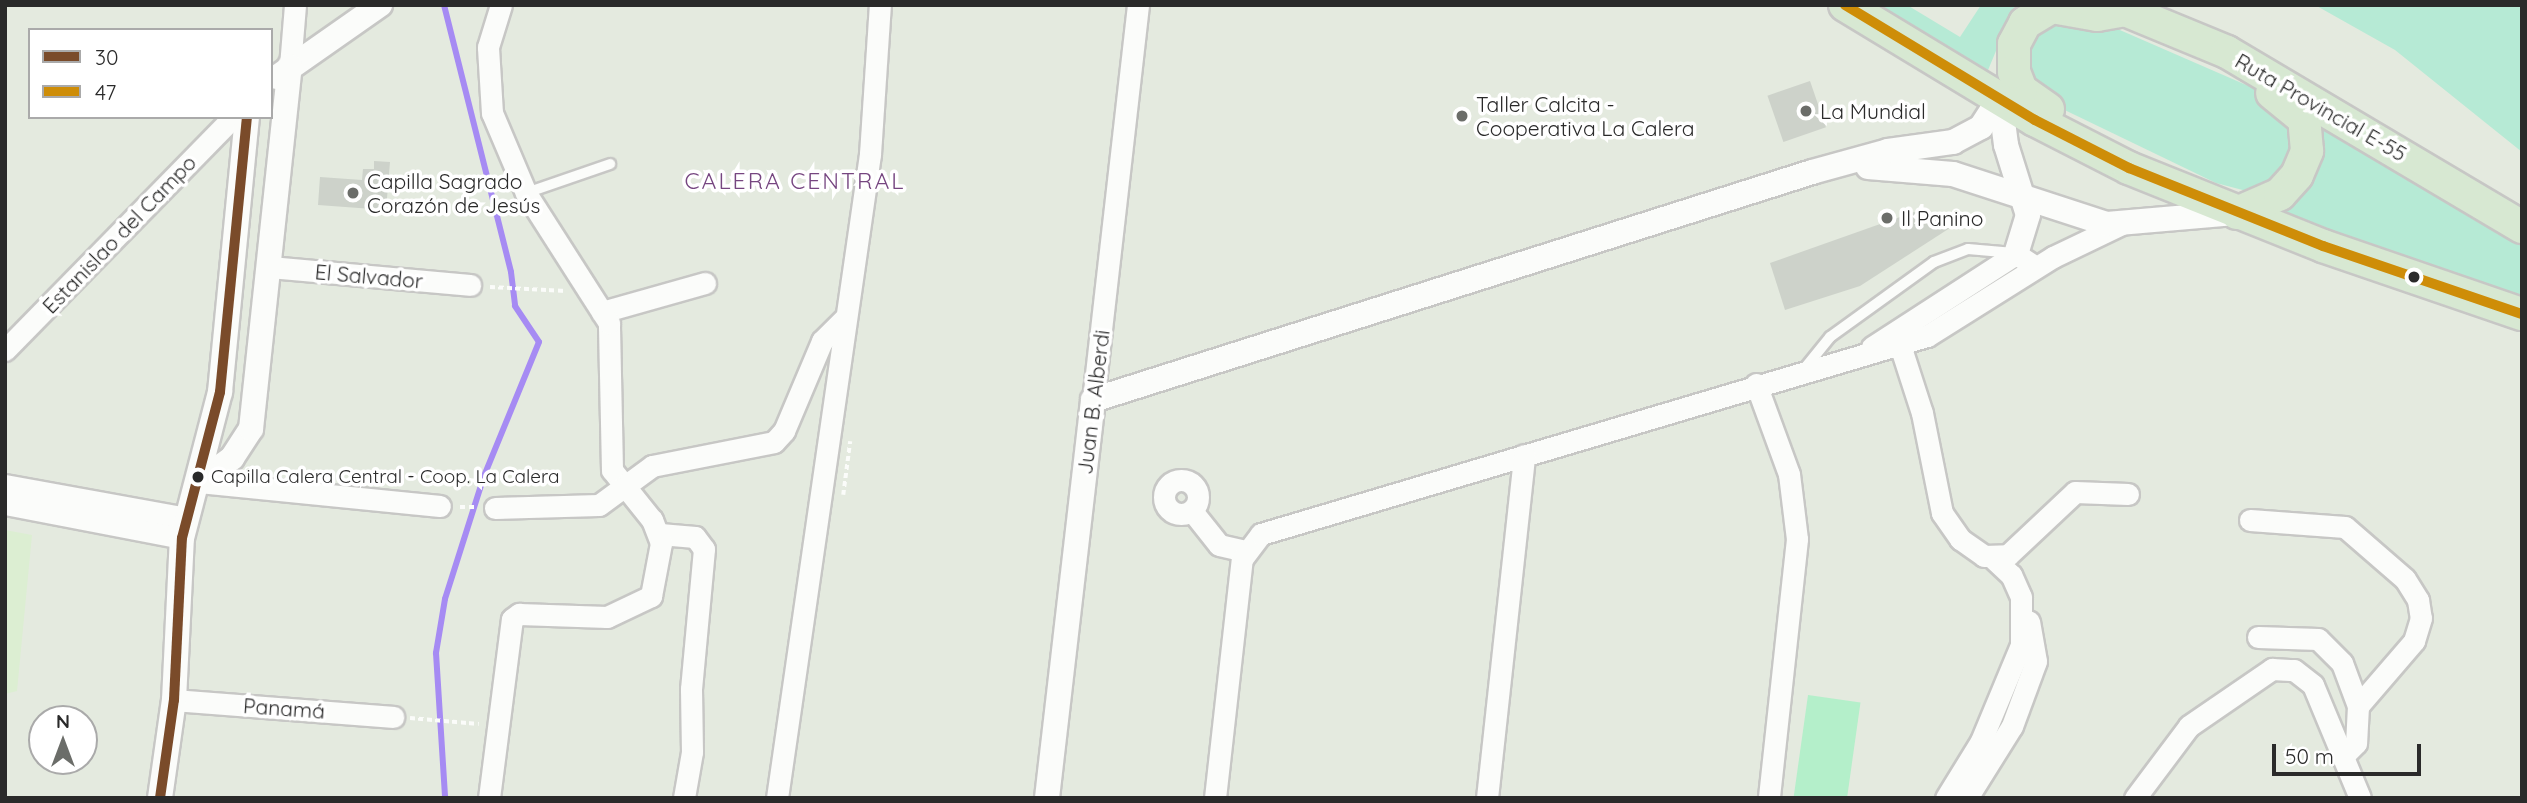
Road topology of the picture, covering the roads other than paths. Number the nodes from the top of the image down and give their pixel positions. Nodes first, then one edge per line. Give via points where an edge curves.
1 (295, 5) edge
2 (380, 5) edge
3 (501, 5) edge
4 (880, 5) edge
5 (1138, 5) edge
6 (1845, 5) edge
7 (2119, 7) edge
8 (2014, 44) junction
9 (2227, 52) junction
10 (281, 74) edge
11 (1994, 95) junction
12 (231, 119) edge
13 (247, 119) edge
14 (2073, 140) junction
15 (610, 164) dead end
16 (1839, 166) junction
17 (526, 192) junction
18 (2024, 200) junction
19 (2237, 213) junction
20 (2126, 223) junction
21 (2522, 227) edge
22 (2027, 260) junction
23 (268, 267) junction
24 (705, 283) dead end
25 (470, 285) road end
26 (602, 312) junction
27 (2522, 314) edge
28 (844, 319) junction
29 (1900, 345) junction
30 (5, 350) edge
31 (1865, 352) junction
32 (1805, 368) junction
33 (1756, 384) junction
34 (1093, 400) junction
35 (1524, 455) junction
36 (199, 482) junction
37 (5, 485) edge
38 (624, 487) junction
39 (2128, 494) dead end
40 (5, 504) edge
41 (440, 506) road end
42 (495, 508) road end
43 (1192, 511) dead end
44 (2250, 520) dead end
45 (185, 528) junction
46 (660, 534) junction
47 (1245, 551) junction
48 (1994, 559) junction
49 (2021, 597) junction
50 (2258, 636) dead end
51 (174, 700) junction
52 (2021, 701) junction
53 (2358, 706) junction
54 (397, 717) road end
55 (2343, 756) junction
56 (160, 798) edge
57 (489, 798) edge
58 (684, 798) edge
59 (777, 798) edge
60 (1047, 798) edge
61 (1215, 798) edge
62 (1487, 798) edge
63 (1769, 798) edge
64 (1946, 798) edge
65 (1967, 798) edge
66 (1982, 798) edge
67 (2135, 798) edge
68 (2360, 798) edge

1 - 10 street
2 - 10 street
3 - 17 street via 488,47 492,113
4 - 28 street via 871,140
5 - 34 street, Juan B. Alberdi
6 - 11 main road
7 - 8 main road via 2096,15 2062,7 2042,9
7 - 9 main road, Ruta Provincial E-55
8 - 11 main road
8 - 14 main road via 2014,72 2021,90 2056,114
9 - 19 main road via 2248,79 2299,111 2309,139 2303,164 2290,184 2272,199
9 - 21 main road, Ruta Provincial E-55
10 - 23 street
11 - 14 main road
11 - 16 street via 1991,117 1965,138
11 - 18 street
12 - 30 street, Estanislao del Campo
13 - 36 street via 220,392
14 - 19 main road
15 - 17 lane
16 - 18 street via 1936,170
16 - 34 street
17 - 26 street
18 - 20 street via 2091,222
18 - 22 street via 2029,225
19 - 20 street
19 - 27 main road
20 - 22 street
22 - 29 street via 1927,336
22 - 31 street
22 - 32 lane via 1968,249 1934,262 1830,337
23 - 25 street, El Salvador
23 - 36 street via 251,429 232,458
24 - 26 street
26 - 38 street via 612,334 612,470
28 - 38 street via 822,341 784,431 774,442 652,466
28 - 59 street
29 - 31 street
29 - 48 street via 1922,413 1947,525
31 - 32 street
32 - 33 street
33 - 35 street
33 - 63 street via 1789,474 1797,539
34 - 60 street, Juan B. Alberdi
35 - 47 street via 1261,534
35 - 62 street
36 - 41 street
36 - 45 street
37 - 45 street
38 - 42 street via 599,505
38 - 46 street
39 - 48 street via 2075,492 2008,555
40 - 45 street
43 - 47 street via 1219,545
44 - 53 street via 2345,527 2412,587 2421,618 2414,642
45 - 51 street
46 - 57 street via 652,596 607,617 519,614 512,619
46 - 58 street via 695,537 704,549 691,688 692,752
47 - 61 street
48 - 49 street via 2011,575
49 - 52 street via 2036,661
49 - 64 street via 2021,645 1981,741
50 - 53 street via 2318,639 2342,663
51 - 54 street, Panamá
51 - 56 street
52 - 65 street via 2012,726
52 - 66 street via 2025,723
53 - 55 street via 2356,743
55 - 67 street via 2313,685 2294,670 2272,669 2189,726
55 - 68 street

